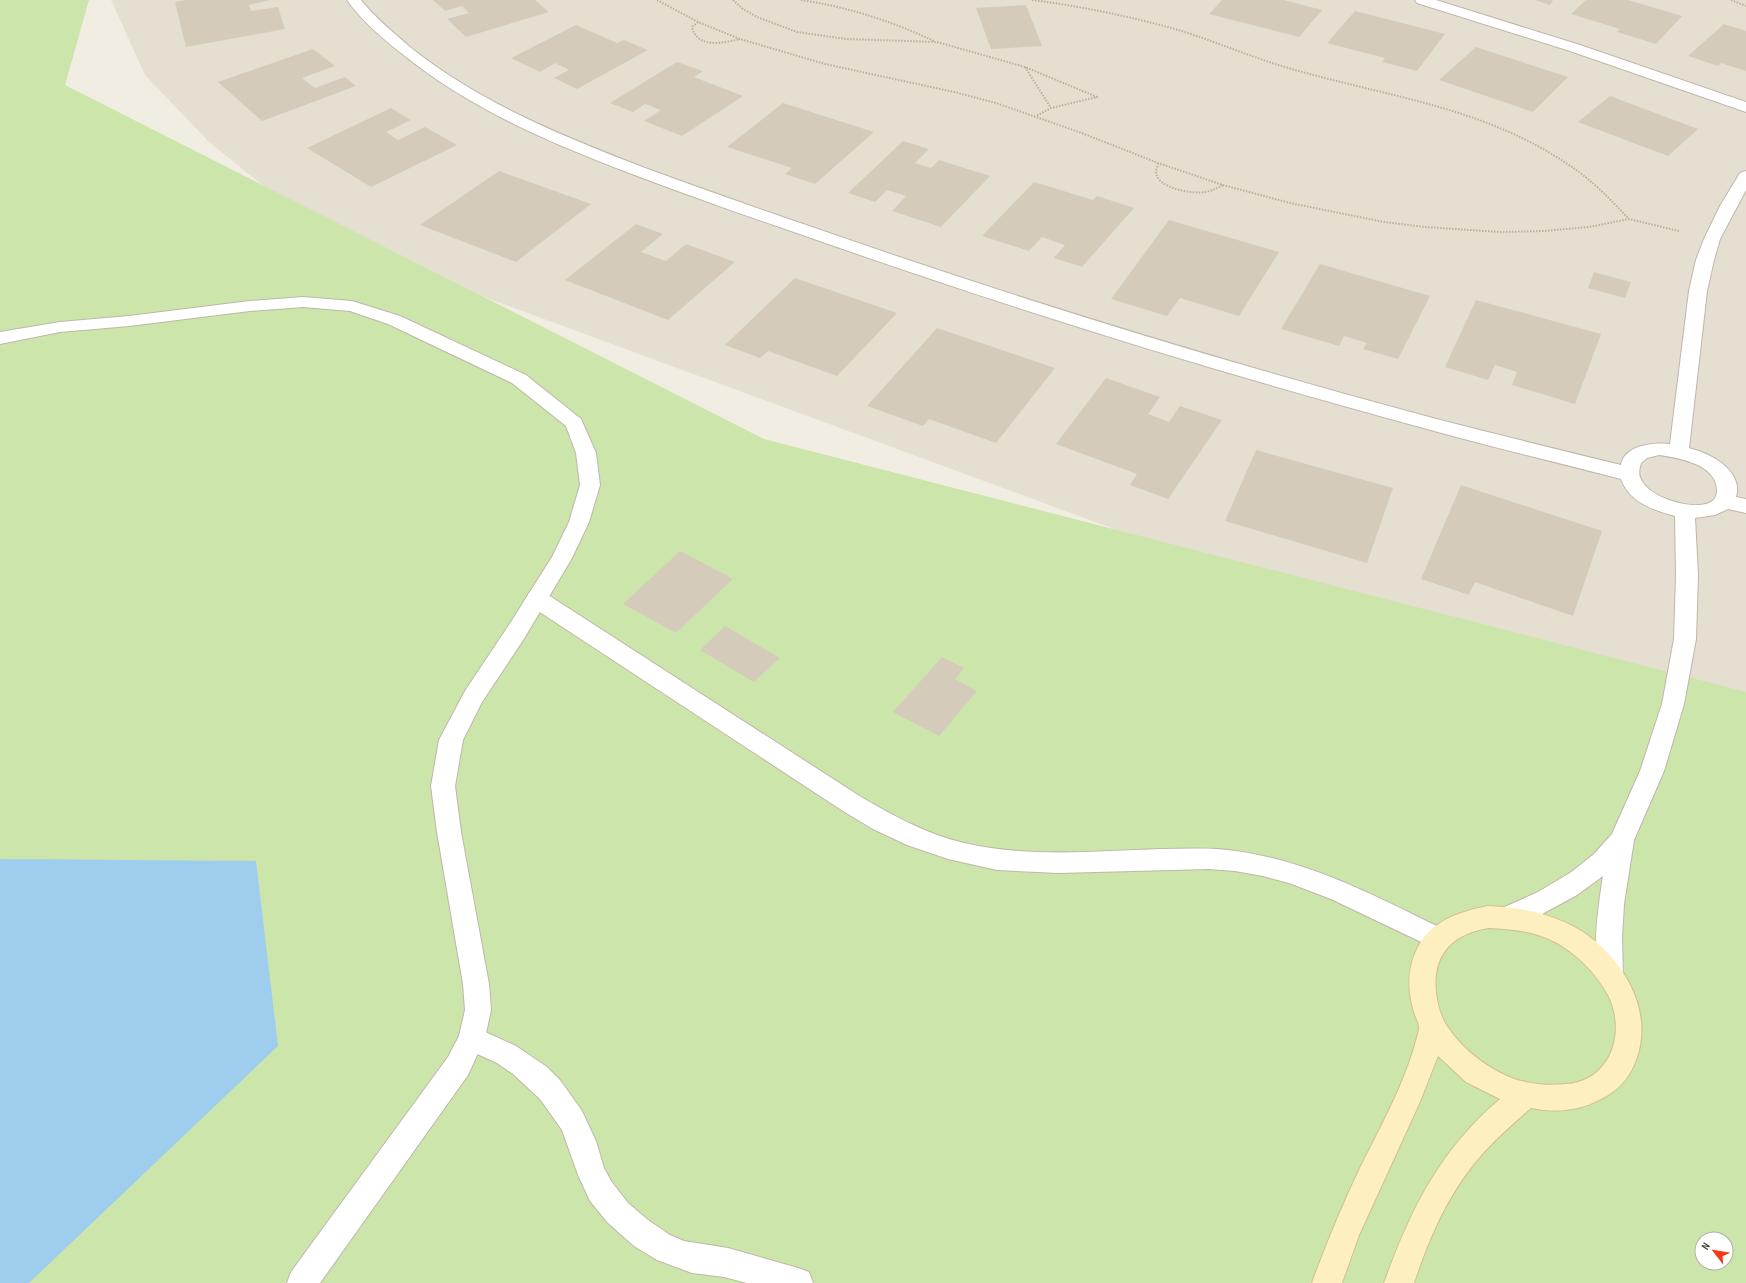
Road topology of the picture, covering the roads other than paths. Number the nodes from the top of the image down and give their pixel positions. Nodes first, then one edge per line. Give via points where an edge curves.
1 (354, 0) edge
2 (1422, 0) edge
3 (1746, 107) edge
4 (1746, 176) edge
5 (0, 338) edge
6 (1679, 451) junction
7 (1629, 474) junction
8 (1724, 501) junction
9 (1746, 506) edge
10 (1685, 511) junction
11 (537, 599) junction
12 (1622, 840) junction
13 (1509, 917) junction
14 (1438, 939) junction
15 (1610, 975) junction
16 (1433, 1027) junction
17 (472, 1038) junction
18 (1526, 1095) junction
19 (302, 1283) edge
20 (798, 1283) edge
21 (1327, 1283) edge
22 (1399, 1283) edge

1 - 7 street via 382,30 411,55 486,104 532,128 584,150 718,200 919,270 1202,359 1405,417
2 - 3 street via 1575,48
4 - 6 street via 1712,239 1698,291
5 - 11 street via 60,327 129,322 250,306 303,302 352,306 394,320 482,360 518,379 574,423 586,453 590,485 579,522 562,558
6 - 7 street via 1659,449 1641,453 1631,462
6 - 8 street via 1694,455 1719,472 1726,482 1728,492
7 - 10 street via 1633,484 1648,498 1669,508
8 - 9 street
8 - 10 street via 1715,508 1702,512
10 - 12 street via 1685,639 1673,704 1652,771
11 - 14 street via 852,804 926,842 968,854 1012,861 1188,859 1242,862 1325,884
11 - 17 street via 473,697 450,740 443,786 476,984 478,1010
12 - 13 street via 1601,863 1574,884 1544,902
12 - 15 street via 1611,904
13 - 14 street via 1488,916 1469,921 1452,928
13 - 15 street via 1555,929 1576,941
14 - 16 street via 1428,953 1422,969 1421,988 1425,1008
15 - 18 street via 1623,998 1630,1022 1628,1046 1620,1068 1603,1084 1582,1095 1554,1098
16 - 18 street via 1445,1045 1467,1066 1503,1088
16 - 21 street via 1417,1078 1348,1226
17 - 19 street via 458,1066 436,1099
17 - 20 street via 520,1062 540,1078 564,1105 580,1137 589,1168 606,1199 629,1224 658,1245 690,1257 727,1263
18 - 22 street via 1490,1126 1458,1163 1431,1206

